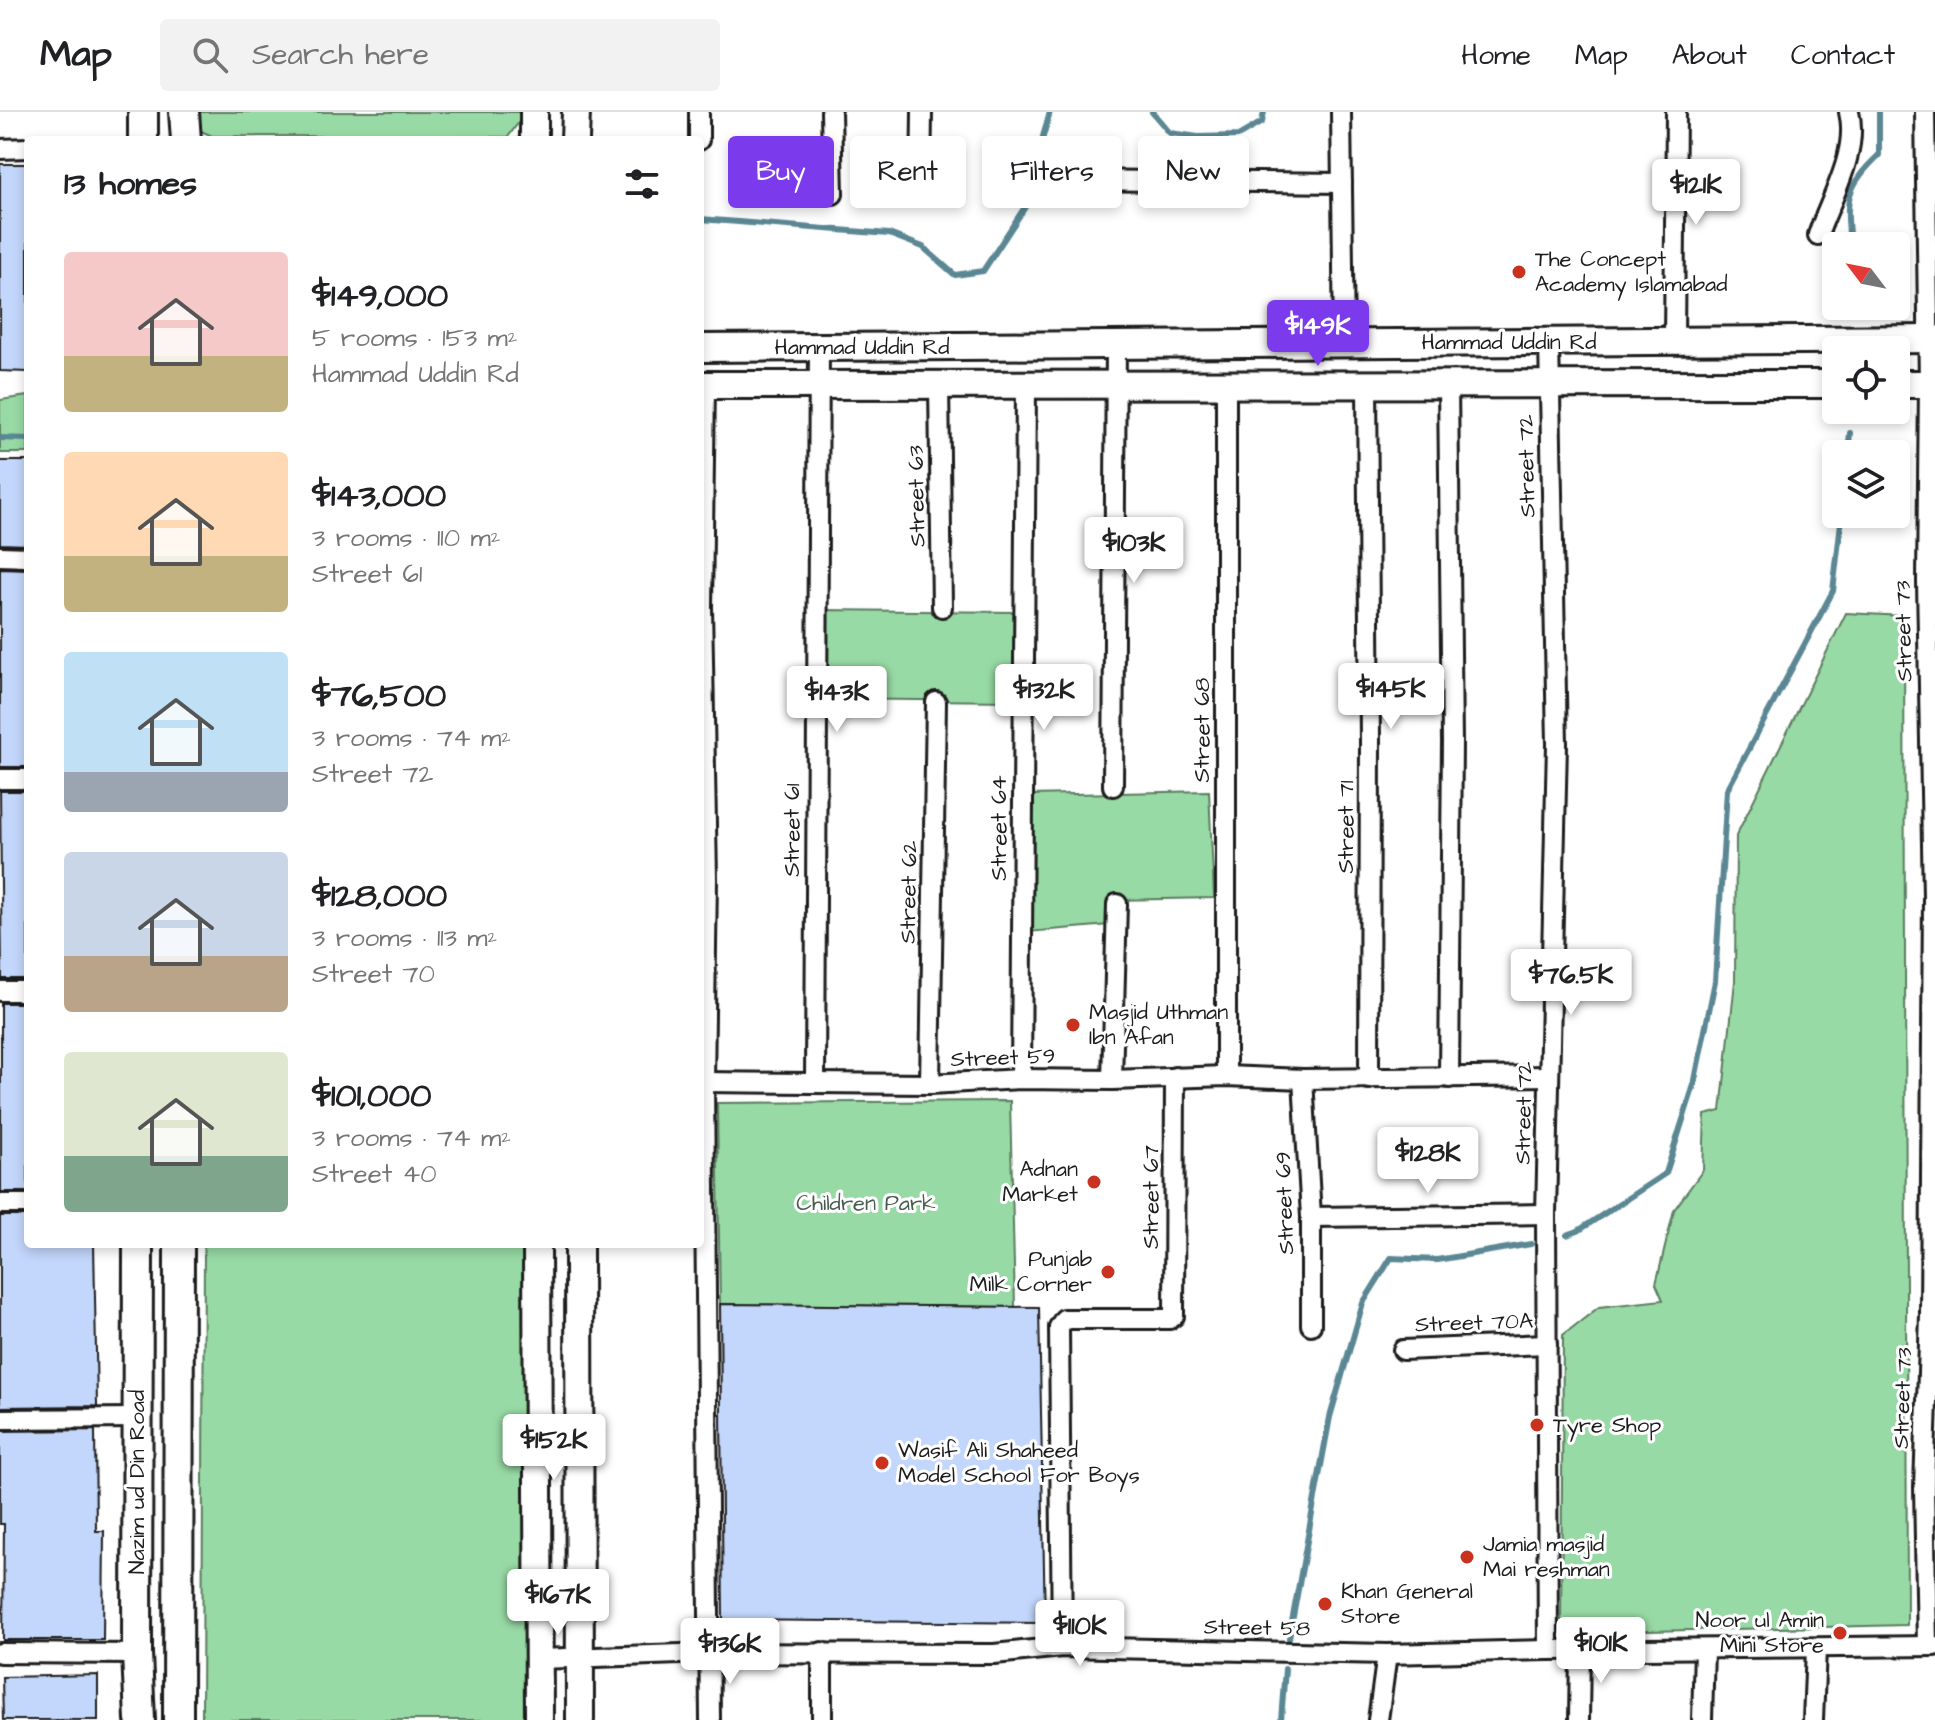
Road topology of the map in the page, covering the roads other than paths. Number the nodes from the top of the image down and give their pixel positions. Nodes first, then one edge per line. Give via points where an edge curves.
1 (143, 112) edge
2 (184, 112) edge
3 (534, 112) edge
4 (576, 112) edge
5 (699, 112) edge
6 (831, 112) edge
7 (922, 112) edge
8 (1341, 112) edge
9 (1676, 112) edge
10 (1849, 112) edge
11 (1925, 112) edge
12 (143, 136) edge
13 (186, 136) edge
14 (534, 136) edge
15 (575, 136) edge
16 (699, 136) edge
17 (832, 136) edge
18 (922, 136) edge
19 (24, 148) edge
20 (0, 149) edge
21 (1122, 181) edge
22 (1342, 183) junction
23 (1818, 235) dead end
24 (1932, 339) edge
25 (1674, 341) junction
26 (1549, 342) junction
27 (1344, 343) junction
28 (1116, 345) junction
29 (819, 347) junction
30 (704, 348) edge
31 (1367, 384) junction
32 (1448, 384) junction
33 (1550, 384) junction
34 (1822, 384) edge
35 (1910, 384) edge
36 (1932, 384) edge
37 (704, 385) edge
38 (818, 385) junction
39 (939, 385) junction
40 (1026, 385) junction
41 (1115, 385) junction
42 (1226, 385) junction
43 (0, 556) edge
44 (24, 557) edge
45 (1931, 582) edge
46 (942, 607) dead end
47 (936, 702) dead end
48 (704, 716) edge
49 (0, 779) edge
50 (24, 779) edge
51 (1113, 786) dead end
52 (1117, 904) dead end
53 (0, 991) edge
54 (24, 991) edge
55 (704, 1001) edge
56 (1226, 1076) junction
57 (1548, 1076) junction
58 (1175, 1077) junction
59 (1449, 1078) junction
60 (1021, 1079) junction
61 (1303, 1079) junction
62 (1369, 1079) junction
63 (1112, 1080) junction
64 (704, 1082) edge
65 (815, 1083) junction
66 (930, 1084) junction
67 (0, 1204) edge
68 (24, 1204) edge
69 (1546, 1214) junction
70 (1311, 1217) junction
71 (704, 1245) edge
72 (138, 1248) edge
73 (179, 1248) edge
74 (537, 1248) edge
75 (579, 1248) edge
76 (1311, 1325) dead end
77 (1547, 1344) junction
78 (1403, 1350) dead end
79 (138, 1418) junction
80 (0, 1419) edge
81 (180, 1521) junction
82 (137, 1522) junction
83 (1931, 1646) edge
84 (1062, 1647) junction
85 (1704, 1649) junction
86 (1816, 1649) junction
87 (1548, 1650) junction
88 (1580, 1650) junction
89 (822, 1652) junction
90 (0, 1653) edge
91 (709, 1653) junction
92 (137, 1654) junction
93 (1387, 1654) junction
94 (579, 1658) junction
95 (539, 1659) junction
96 (140, 1720) edge
97 (178, 1720) edge
98 (539, 1720) edge
99 (580, 1720) edge
100 (710, 1720) edge
101 (822, 1720) edge
102 (1378, 1720) edge
103 (1579, 1720) edge
104 (1702, 1720) edge
105 (1813, 1720) edge

1 - 12 main road
2 - 13 main road
3 - 14 street
4 - 15 street
5 - 16 street
6 - 17 street
7 - 18 street
8 - 22 street
9 - 25 street
10 - 23 street via 1848,154
11 - 24 street, Street 73
19 - 20 street
21 - 22 street
22 - 27 street
24 - 25 street, Hammad Uddin Rd
24 - 36 street, Street 73
25 - 26 street, Hammad Uddin Rd
26 - 27 street, Hammad Uddin Rd
26 - 33 street, Street 72
27 - 28 street, Hammad Uddin Rd
28 - 29 street, Hammad Uddin Rd
28 - 41 street
29 - 30 street, Hammad Uddin Rd
29 - 38 street, Street 61
31 - 32 street, Hammad Uddin Rd
31 - 42 street, Hammad Uddin Rd
31 - 62 street, Street 71
32 - 33 street, Hammad Uddin Rd
32 - 59 street
33 - 34 street, Hammad Uddin Rd
33 - 57 street, Street 72 via 1557,744
35 - 36 street
36 - 45 street, Street 73
37 - 38 street, Hammad Uddin Rd
38 - 39 street, Hammad Uddin Rd
38 - 65 street, Street 61
39 - 40 street, Hammad Uddin Rd
39 - 46 street, Street 63
40 - 41 street, Hammad Uddin Rd
40 - 60 street, Street 64
41 - 42 street, Hammad Uddin Rd
41 - 51 street
42 - 56 street, Street 68
43 - 44 street
45 - 83 street, Street 73 via 1930,1315 1924,1487
47 - 66 street, Street 62
48 - 55 street
49 - 50 street
52 - 63 street
53 - 54 street
56 - 58 street, Street 59
56 - 61 street, Street 59
57 - 59 street, Street 59
57 - 69 street, Street 72
58 - 63 street, Street 59
58 - 84 street, Street 67 via 1174,1316 1060,1323
59 - 62 street, Street 59
60 - 63 street, Street 59
60 - 66 street, Street 59
61 - 62 street, Street 59
61 - 70 street, Street 69
64 - 65 street, Street 59
65 - 66 street, Street 59
67 - 68 street
69 - 70 street
69 - 77 street, Street 72
70 - 76 street, Street 69
71 - 91 street
72 - 79 main road, Nazim ud Din Road
73 - 81 main road, Nazim ud Din Road
74 - 95 street
75 - 94 street
77 - 78 street, Street 70A
77 - 87 street, Street 72
79 - 80 street
79 - 82 main road, Nazim ud Din Road
81 - 82 main road
81 - 97 main road, Nazim ud Din Road
82 - 92 main road, Nazim ud Din Road
83 - 86 street, Street 58
84 - 89 street, Street 58 via 994,1654
84 - 93 street, Street 58
85 - 86 street, Street 58
85 - 88 street, Street 58
85 - 104 street
86 - 105 street
87 - 88 street, Street 58
87 - 93 street, Street 58
88 - 103 street
89 - 91 street, Street 58
89 - 101 street
90 - 92 street
91 - 94 street, Street 58
91 - 100 street
92 - 96 main road, Nazim ud Din Road
93 - 102 street
94 - 95 street, Street 58
94 - 99 street
95 - 98 street

